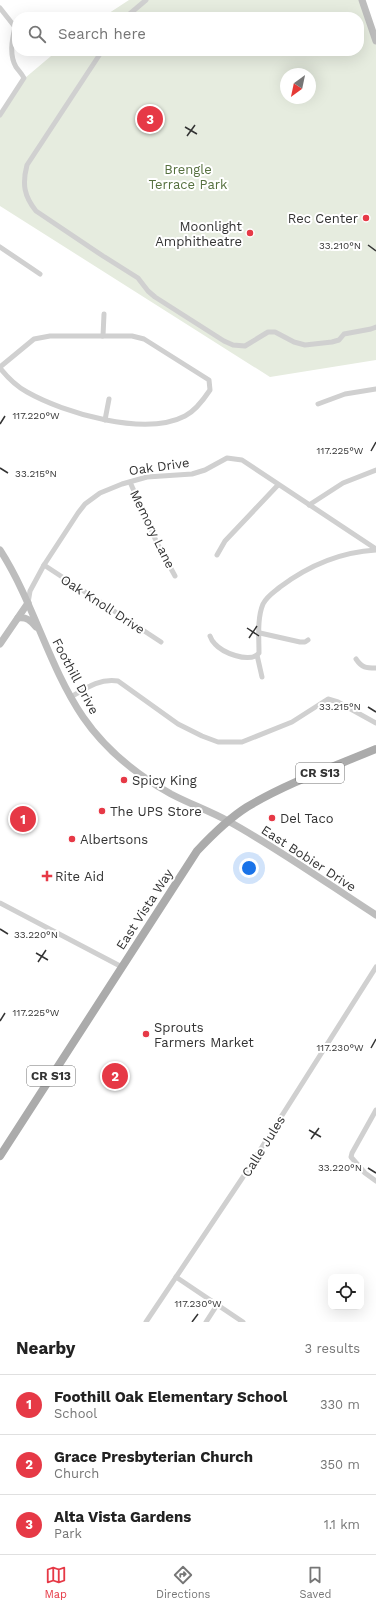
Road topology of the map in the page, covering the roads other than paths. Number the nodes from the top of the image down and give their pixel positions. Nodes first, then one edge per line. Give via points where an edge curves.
1 (146, 0) edge
2 (362, 0) edge
3 (0, 8) edge
4 (132, 12) edge
5 (12, 24) edge
6 (12, 41) edge
7 (376, 41) edge
8 (12, 56) edge
9 (12, 56) edge
10 (99, 56) edge
11 (1, 111) edge
12 (0, 247) edge
13 (40, 274) dead end
14 (104, 314) dead end
15 (376, 327) edge
16 (103, 336) junction
17 (0, 368) edge
18 (376, 390) edge
19 (109, 399) dead end
20 (318, 404) dead end
21 (105, 420) junction
22 (376, 470) edge
23 (130, 482) junction
24 (278, 485) junction
25 (309, 505) junction
26 (376, 549) edge
27 (0, 550) edge
28 (217, 555) dead end
29 (44, 565) junction
30 (175, 576) dead end
31 (28, 603) junction
32 (18, 618) junction
33 (40, 632) junction
34 (260, 633) junction
35 (210, 636) dead end
36 (308, 640) dead end
37 (161, 642) dead end
38 (0, 644) edge
39 (257, 655) junction
40 (356, 659) dead end
41 (376, 668) edge
42 (262, 677) dead end
43 (71, 696) junction
44 (376, 723) edge
45 (376, 749) edge
46 (228, 821) junction
47 (0, 903) edge
48 (376, 915) edge
49 (122, 967) junction
50 (376, 967) edge
51 (376, 1110) edge
52 (0, 1156) edge
53 (376, 1181) edge
54 (176, 1277) junction
55 (217, 1305) junction
56 (146, 1322) edge
57 (206, 1322) edge
58 (243, 1322) edge

1 - 4 street
2 - 7 street
3 - 5 street
6 - 9 street
8 - 11 street via 24,78
10 - 15 street via 27,165 24,176 25,190 28,201 36,211 138,278 155,297 224,342 245,346 268,332 275,332 305,345 332,342 339,340 344,334
12 - 13 street
14 - 16 street
16 - 17 street via 50,336 34,339
16 - 21 street via 132,336 144,339 209,380 210,390 186,416 174,421 148,424
17 - 21 street via 10,380 28,392 76,412
18 - 20 street via 345,394
19 - 21 street
22 - 25 street via 343,484
23 - 24 street, Oak Drive via 147,477 192,474 232,458 242,460
23 - 29 street, Oak Drive via 100,493 85,504
23 - 30 street, Memory Lane
24 - 25 street, Oak Drive
24 - 28 street via 225,540
25 - 26 street, Oak Drive
26 - 34 street via 338,557 312,567 287,582 263,604
27 - 31 street, Foothill Drive
29 - 31 street, Oak Drive via 30,591
29 - 37 street, Oak Knoll Drive
31 - 32 street, Oak Drive
31 - 33 street, Foothill Drive
32 - 33 street via 30,620
32 - 38 street, Oak Drive
33 - 43 street, Foothill Drive
34 - 36 street via 300,642
34 - 39 street
35 - 39 street via 215,644 226,652 251,658
39 - 42 street
40 - 41 street via 360,666
43 - 44 street via 95,684 109,680 118,681 178,724 218,742 242,742 292,722 328,699
43 - 46 street, Foothill Drive via 84,718 104,743 130,767 172,794
45 - 46 main road, East Vista Way / CR S13 via 277,790
46 - 48 street, East Bobier Drive
46 - 49 main road, East Vista Way / CR S13 via 217,829 189,861
47 - 49 street
49 - 52 main road, East Vista Way / CR S13
50 - 54 street, Calle Jules
51 - 53 street via 351,1157
54 - 55 street
54 - 56 street, Calle Jules
55 - 57 street
55 - 58 street

